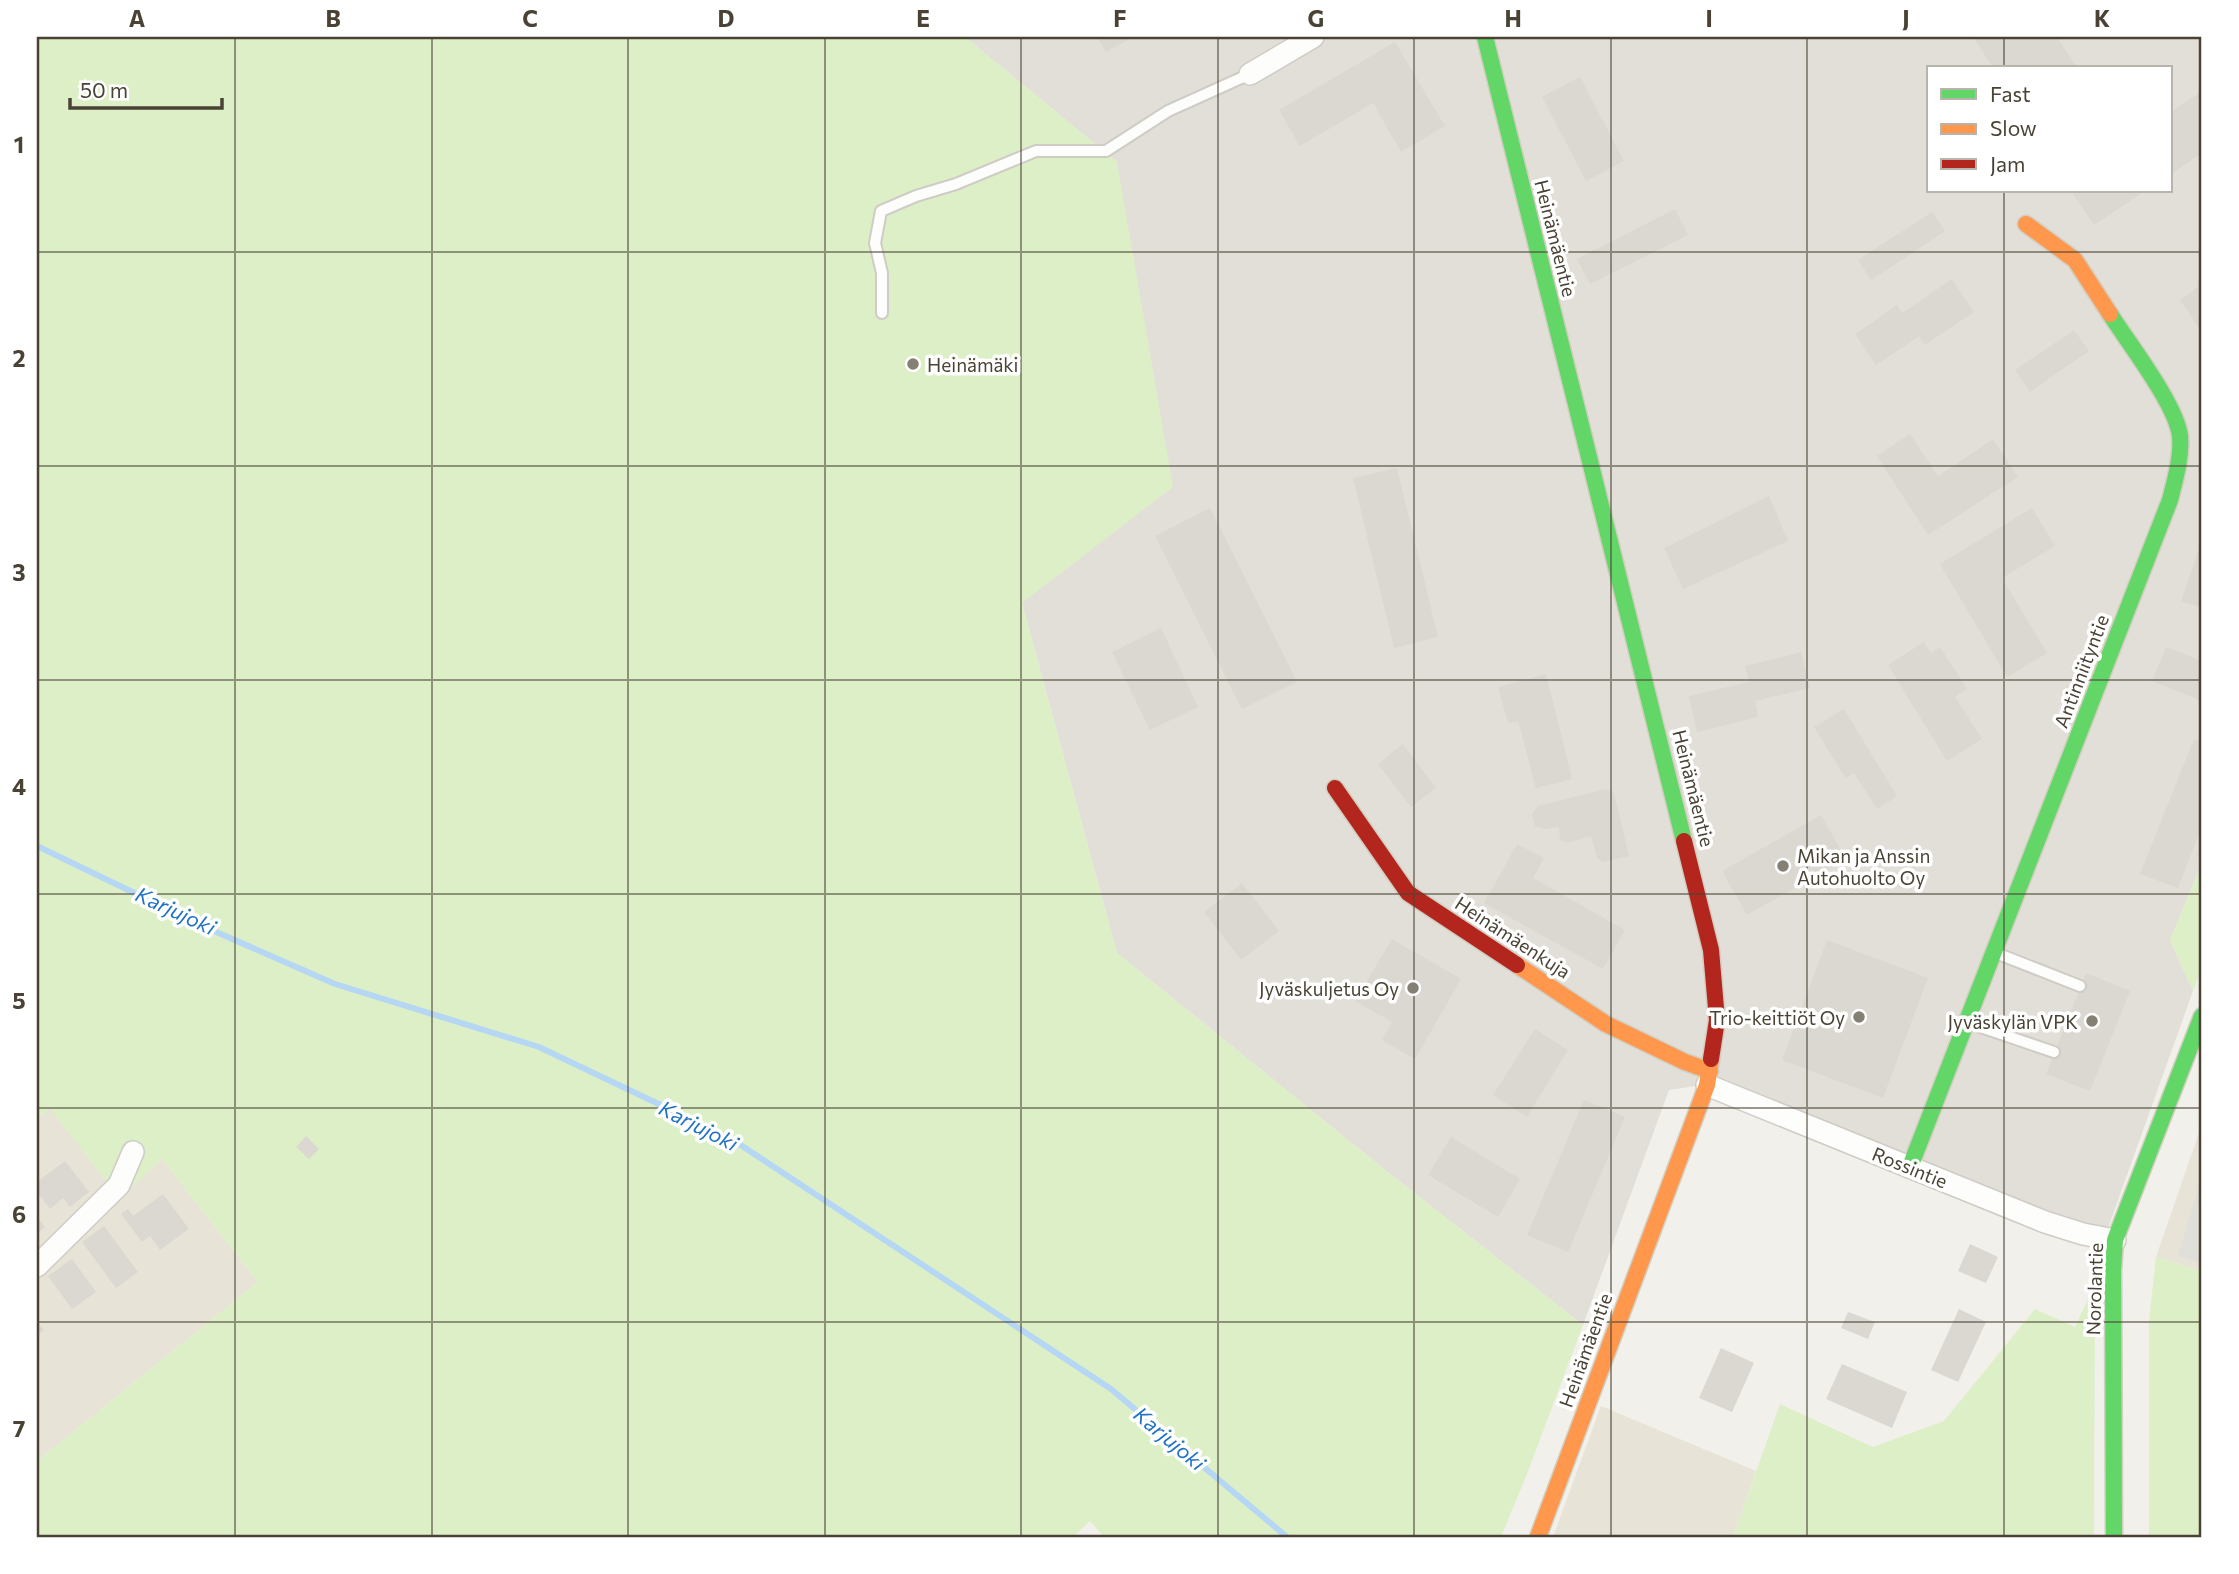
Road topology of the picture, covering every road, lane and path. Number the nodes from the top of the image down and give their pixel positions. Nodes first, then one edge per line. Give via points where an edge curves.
1 (1313, 37) edge
2 (1485, 37) edge
3 (1250, 74) joint
4 (2026, 224) dead end
5 (882, 313) dead end
6 (1335, 788) dead end
7 (1994, 952) junction
8 (2081, 986) dead end
9 (2202, 1016) edge
10 (1966, 1022) junction
11 (2054, 1052) dead end
12 (1708, 1078) junction
13 (133, 1152) dead end
14 (1910, 1167) junction
15 (2115, 1240) junction
16 (37, 1266) edge
17 (1538, 1537) edge
18 (2114, 1537) edge

1 - 3 street
2 - 12 street, Heinämäentie via 1712,950 1717,1020
3 - 5 lane via 1168,111 1106,151 1036,151 881,211 875,243 882,273
4 - 7 street, Antinniityntie via 2075,260 2172,409 2180,436 2170,500
6 - 12 street, Heinämäenkuja via 1408,893 1606,1024
7 - 8 lane
7 - 10 street, Antinniityntie
9 - 15 street, Norolantie
10 - 11 lane
10 - 14 street, Antinniityntie
12 - 14 street, Rossintie
12 - 17 street, Heinämäentie
13 - 16 street via 119,1185
14 - 15 street, Rossintie via 2045,1222
15 - 18 street, Norolantie

